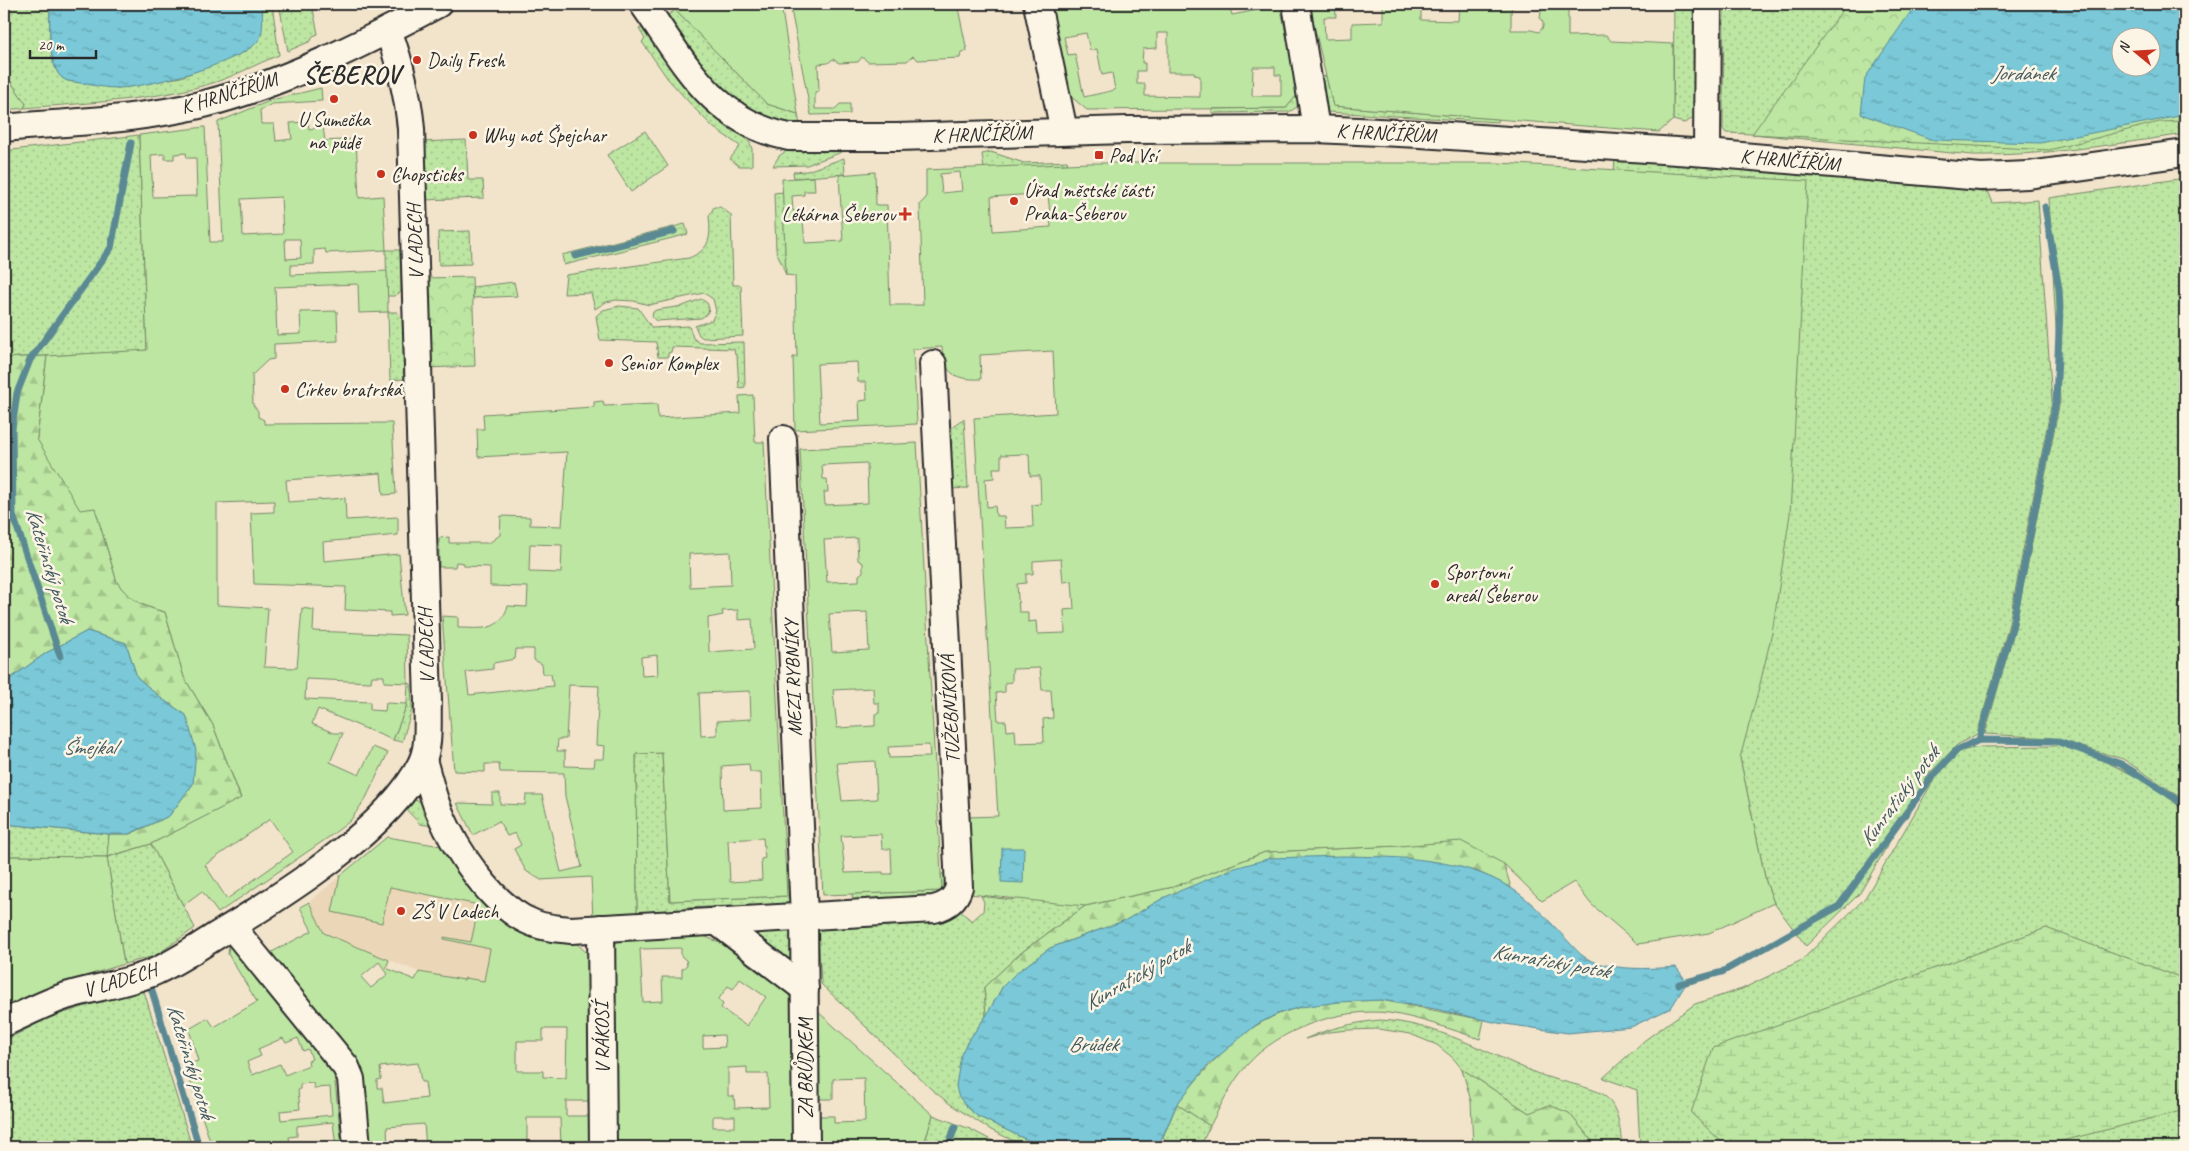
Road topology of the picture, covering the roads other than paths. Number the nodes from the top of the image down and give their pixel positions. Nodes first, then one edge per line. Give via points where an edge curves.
1 (438, 4) edge
2 (643, 4) edge
3 (1037, 4) edge
4 (1296, 4) edge
5 (1708, 4) edge
6 (388, 30) junction
7 (4, 128) edge
8 (1316, 129) junction
9 (1064, 131) junction
10 (1707, 153) junction
11 (2185, 153) edge
12 (933, 364) dead end
13 (783, 438) dead end
14 (423, 760) junction
15 (804, 916) junction
16 (716, 921) junction
17 (232, 927) junction
18 (601, 928) junction
19 (805, 989) junction
20 (4, 1023) edge
21 (357, 1147) edge
22 (603, 1147) edge
23 (806, 1147) edge

1 - 6 street, K HRNČÍŘŮM
2 - 9 street, K HRNČÍŘŮM via 681,61 714,99 742,121 772,134 843,138
3 - 9 street
4 - 8 street
5 - 10 street
6 - 7 street, K HRNČÍŘŮM via 275,80 204,104 126,116
6 - 14 street, V LADECH via 402,73 411,129 428,702
8 - 9 street, K HRNČÍŘŮM
8 - 10 street, K HRNČÍŘŮM
10 - 11 street, K HRNČÍŘŮM via 1982,177 2028,175
12 - 15 street, TUŽEBNÍKOVÁ via 960,887 951,902 934,909
13 - 15 street, MEZI RYBNÍKY
14 - 17 street, V LADECH via 408,786 365,831 300,882
14 - 18 street via 439,811 467,861 491,893 533,924 571,930
15 - 16 street
15 - 19 street, MEZI RYBNÍKY
16 - 18 street
16 - 19 street
17 - 20 street, V LADECH via 151,974 65,997
17 - 21 street via 346,1067 351,1079
18 - 22 street, V RÁKOSÍ
19 - 23 street, ZA BRŮDKEM

